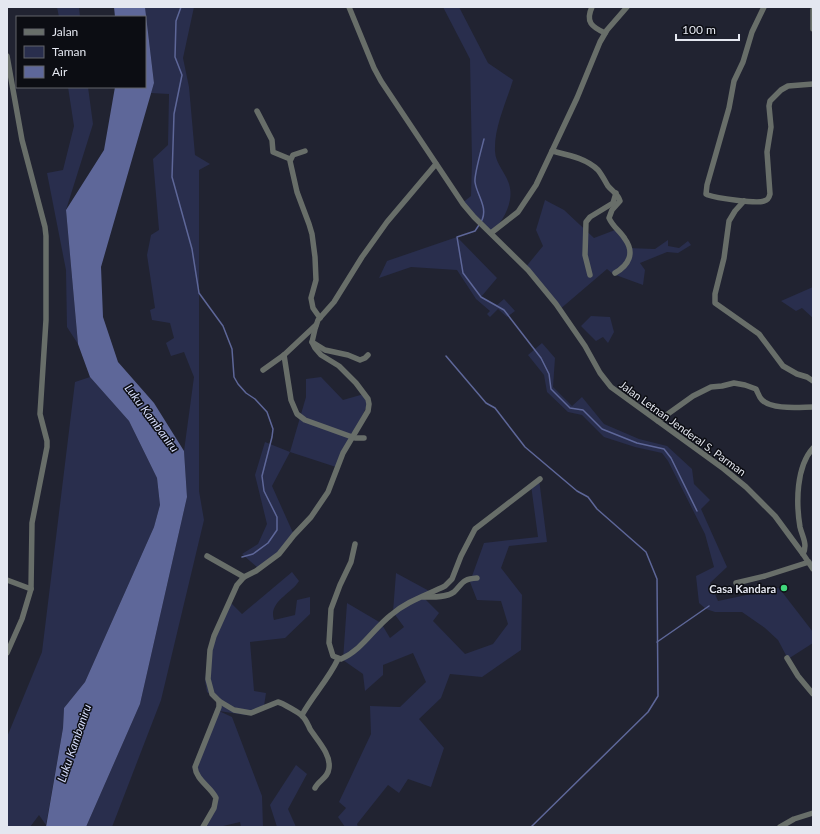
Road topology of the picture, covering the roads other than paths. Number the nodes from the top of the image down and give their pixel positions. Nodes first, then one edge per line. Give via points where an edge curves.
1 (348, 7) edge
2 (592, 7) edge
3 (627, 7) edge
4 (764, 7) edge
5 (813, 10) edge
6 (813, 28) edge
7 (605, 33) junction
8 (7, 56) edge
9 (813, 84) edge
10 (257, 111) dead end
11 (552, 150) junction
12 (305, 151) dead end
13 (290, 159) junction
14 (436, 164) junction
15 (616, 194) junction
16 (744, 201) junction
17 (491, 233) junction
18 (615, 273) dead end
19 (590, 275) dead end
20 (320, 318) junction
21 (317, 324) junction
22 (312, 342) junction
23 (284, 355) junction
24 (368, 355) dead end
25 (263, 370) dead end
26 (813, 381) edge
27 (813, 407) edge
28 (658, 421) junction
29 (352, 437) junction
30 (364, 438) dead end
31 (813, 448) edge
32 (540, 479) dead end
33 (355, 544) dead end
34 (803, 554) junction
35 (207, 556) dead end
36 (809, 562) junction
37 (813, 569) edge
38 (244, 577) junction
39 (477, 578) dead end
40 (7, 580) edge
41 (736, 583) dead end
42 (31, 589) junction
43 (421, 597) junction
44 (7, 653) edge
45 (786, 658) dead end
46 (338, 659) junction
47 (813, 694) edge
48 (219, 701) junction
49 (302, 715) junction
50 (315, 788) dead end
51 (813, 813) edge
52 (203, 827) edge
53 (780, 827) edge

1 - 14 street, Jalan Letnan Jenderal S. Parman via 374,68
2 - 7 street via 589,17 591,23
3 - 7 street
4 - 16 street via 734,81 706,194
5 - 6 street
7 - 11 street
8 - 42 street via 22,140 45,227 47,248 46,320 40,414 48,447 32,523
9 - 16 street via 788,86 770,101 771,128 767,152 770,194 766,201
10 - 13 street via 272,140 273,152
11 - 15 street via 590,164 598,170
11 - 17 street via 524,205
12 - 13 street via 293,155
13 - 20 street via 295,185 312,234 316,280 311,298 313,308
14 - 17 street, Jalan Letnan Jenderal S. Parman via 463,204
14 - 20 street via 387,222 334,302
15 - 18 street via 620,201 609,218 627,243 630,258 624,267
15 - 19 street via 612,203 586,222 585,258
16 - 26 street via 729,221 715,303 758,334 783,366
17 - 28 street, Jalan Letnan Jenderal S. Parman via 528,270 556,304 610,387
20 - 21 street
21 - 22 street
21 - 23 street
22 - 24 street via 325,350 360,360
22 - 29 street via 318,352 349,375 368,399 368,411
23 - 25 street
23 - 29 street via 291,400 297,414 305,420
27 - 28 street via 768,404 760,398 756,389 734,383 712,387 693,396
28 - 34 street, Jalan Letnan Jenderal S. Parman via 759,498
29 - 30 street
29 - 38 street via 328,492 311,517 279,554
31 - 34 street via 802,469 798,490 798,514 806,545
32 - 43 street via 475,529 449,582
33 - 46 street via 351,562 331,609 329,647 333,656
34 - 36 street, Jalan Letnan Jenderal S. Parman
35 - 38 street
36 - 37 street, Jalan Letnan Jenderal S. Parman
36 - 41 street
38 - 48 street via 237,585 210,650 208,679 212,694
39 - 43 street via 465,580 448,595
40 - 42 street
42 - 44 street via 22,619
43 - 46 street via 391,614 356,651 341,660
45 - 47 street
46 - 49 street
48 - 49 street via 234,710 251,713 278,702
48 - 52 street via 196,767 197,775 216,798 214,808
49 - 50 street via 324,750 330,768
51 - 53 street

